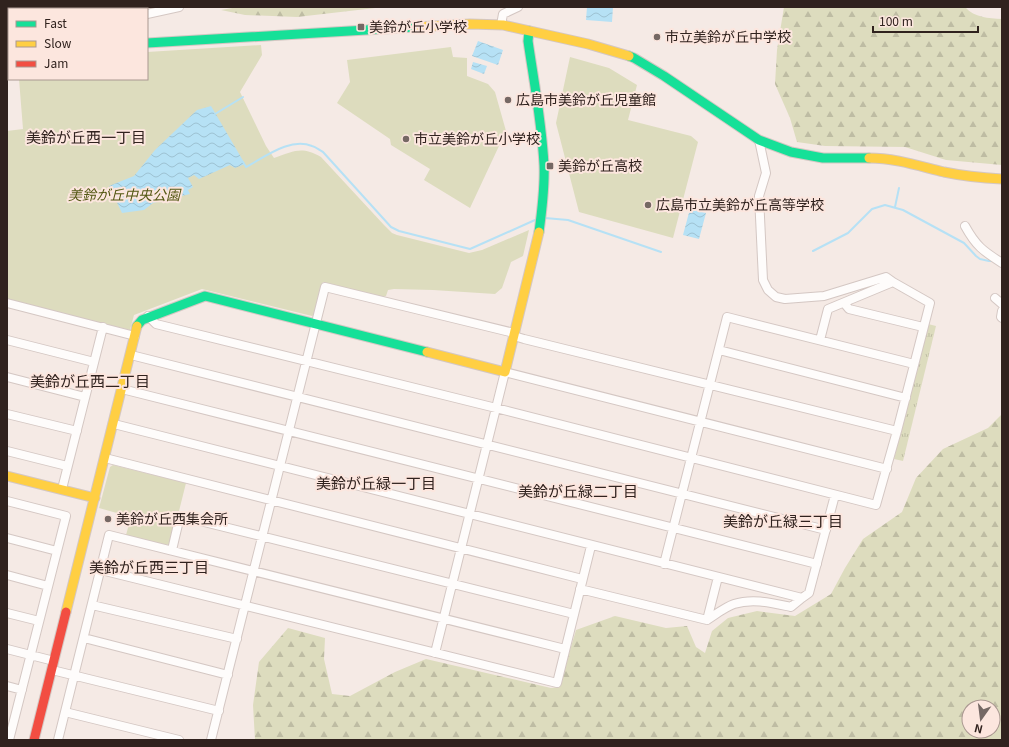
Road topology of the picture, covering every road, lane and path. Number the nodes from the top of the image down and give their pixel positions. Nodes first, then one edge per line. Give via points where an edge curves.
1 (179, 7) edge
2 (518, 7) edge
3 (148, 14) edge
4 (501, 25) junction
5 (529, 31) junction
6 (148, 43) edge
7 (758, 140) junction
8 (1002, 179) edge
9 (965, 226) dead end
10 (1002, 262) edge
11 (893, 282) junction
12 (995, 298) dead end
13 (7, 303) edge
14 (844, 303) junction
15 (1002, 304) edge
16 (1002, 311) edge
17 (148, 316) junction
18 (1002, 318) edge
19 (315, 324) junction
20 (103, 327) junction
21 (923, 328) junction
22 (135, 336) junction
23 (514, 336) junction
24 (7, 340) edge
25 (820, 340) junction
26 (719, 350) junction
27 (131, 355) junction
28 (94, 362) junction
29 (306, 362) junction
30 (914, 364) junction
31 (505, 372) junction
32 (7, 377) edge
33 (709, 384) junction
34 (122, 389) junction
35 (85, 397) junction
36 (298, 397) junction
37 (906, 398) junction
38 (496, 408) junction
39 (7, 414) edge
40 (699, 423) junction
41 (114, 424) junction
42 (77, 431) junction
43 (897, 431) junction
44 (289, 432) junction
45 (487, 444) junction
46 (7, 451) edge
47 (104, 458) junction
48 (690, 458) junction
49 (68, 466) junction
50 (281, 466) junction
51 (887, 469) junction
52 (7, 476) edge
53 (478, 479) junction
54 (62, 489) junction
55 (682, 494) junction
56 (835, 495) junction
57 (94, 498) junction
58 (272, 500) junction
59 (7, 501) edge
60 (469, 514) junction
61 (673, 528) junction
62 (826, 530) junction
63 (263, 536) junction
64 (7, 538) edge
65 (591, 546) junction
66 (460, 548) junction
67 (172, 550) junction
68 (57, 551) junction
69 (664, 564) junction
70 (817, 564) junction
71 (101, 570) junction
72 (254, 570) junction
73 (7, 575) edge
74 (718, 577) junction
75 (582, 579) junction
76 (452, 584) junction
77 (48, 586) junction
78 (580, 589) junction
79 (802, 598) junction
80 (92, 605) junction
81 (245, 605) junction
82 (7, 613) edge
83 (574, 614) junction
84 (443, 618) junction
85 (707, 620) junction
86 (40, 621) junction
87 (84, 638) junction
88 (237, 639) junction
89 (7, 649) edge
90 (565, 649) junction
91 (435, 653) junction
92 (31, 655) junction
93 (53, 665) junction
94 (228, 675) junction
95 (74, 676) junction
96 (7, 686) edge
97 (22, 690) junction
98 (219, 711) junction
99 (65, 712) junction
100 (10, 724) edge
101 (9, 740) edge
102 (34, 740) edge
103 (58, 740) edge
104 (179, 740) edge
105 (211, 740) edge

1 - 3 street
2 - 4 street via 503,14
4 - 5 street
4 - 6 street via 470,24
5 - 7 street via 588,44 634,58
5 - 23 street via 528,41 543,154 544,188 536,247
7 - 8 street via 791,152 823,158 877,158 944,172
7 - 11 street via 766,173 759,196 763,280 768,290 776,297 786,299 824,296 886,277
9 - 10 street via 976,245
11 - 14 street
11 - 21 street via 930,303
12 - 15 street
13 - 20 street
14 - 21 street via 849,309
14 - 25 street via 828,309
16 - 18 street
17 - 19 street via 205,296
17 - 22 street via 138,324
17 - 29 street via 156,324
19 - 23 street via 325,287 510,332
19 - 29 street
19 - 31 street
20 - 22 street
20 - 28 street
21 - 30 street
22 - 27 street
23 - 31 street
23 - 33 street
24 - 28 street
25 - 26 street via 727,317
25 - 30 street
26 - 33 street
26 - 37 street
27 - 34 street
27 - 36 street
28 - 35 street
29 - 36 street
29 - 38 street
30 - 37 street
31 - 38 street
31 - 40 street
32 - 35 street
33 - 40 street
33 - 43 street
34 - 41 street
34 - 44 street
35 - 42 street
36 - 44 street
36 - 45 street
37 - 43 street
38 - 45 street
38 - 48 street
39 - 42 street
40 - 48 street
40 - 51 street
41 - 47 street
41 - 50 street
42 - 49 street
43 - 51 street
44 - 50 street
44 - 53 street
45 - 53 street
45 - 55 street
46 - 49 street
47 - 57 street
47 - 58 street
48 - 55 street
48 - 56 street
49 - 54 street
50 - 58 street
50 - 60 street
51 - 56 street via 876,505
52 - 54 street
53 - 60 street
53 - 61 street
54 - 57 street
55 - 61 street
55 - 62 street
56 - 62 street
57 - 93 street
58 - 63 street
58 - 66 street
59 - 68 street via 66,516
60 - 65 street
60 - 66 street
61 - 69 street
61 - 70 street
62 - 70 street
63 - 67 street via 180,516
63 - 72 street
63 - 76 street
64 - 68 street
65 - 69 street
65 - 75 street
66 - 75 street
66 - 76 street
67 - 71 street via 109,534
67 - 72 street
68 - 77 street
69 - 74 street
70 - 79 street via 810,593
71 - 80 street
71 - 81 street
72 - 81 street
72 - 84 street
73 - 77 street
74 - 79 street
74 - 85 street
75 - 78 street
76 - 83 street
76 - 84 street
77 - 86 street
78 - 83 street
78 - 85 street
79 - 85 street via 790,607 750,601 734,604
80 - 87 street
80 - 88 street
81 - 88 street
81 - 91 street
82 - 86 street
83 - 90 street
84 - 90 street
84 - 91 street
86 - 92 street
87 - 94 street
87 - 95 street
88 - 94 street
89 - 92 street
90 - 91 street via 557,683
92 - 93 street
92 - 97 street
93 - 95 street
93 - 102 street
94 - 98 street
95 - 98 street
95 - 99 street
96 - 97 street
97 - 100 street
98 - 105 street
99 - 103 street
99 - 104 street
100 - 101 street

